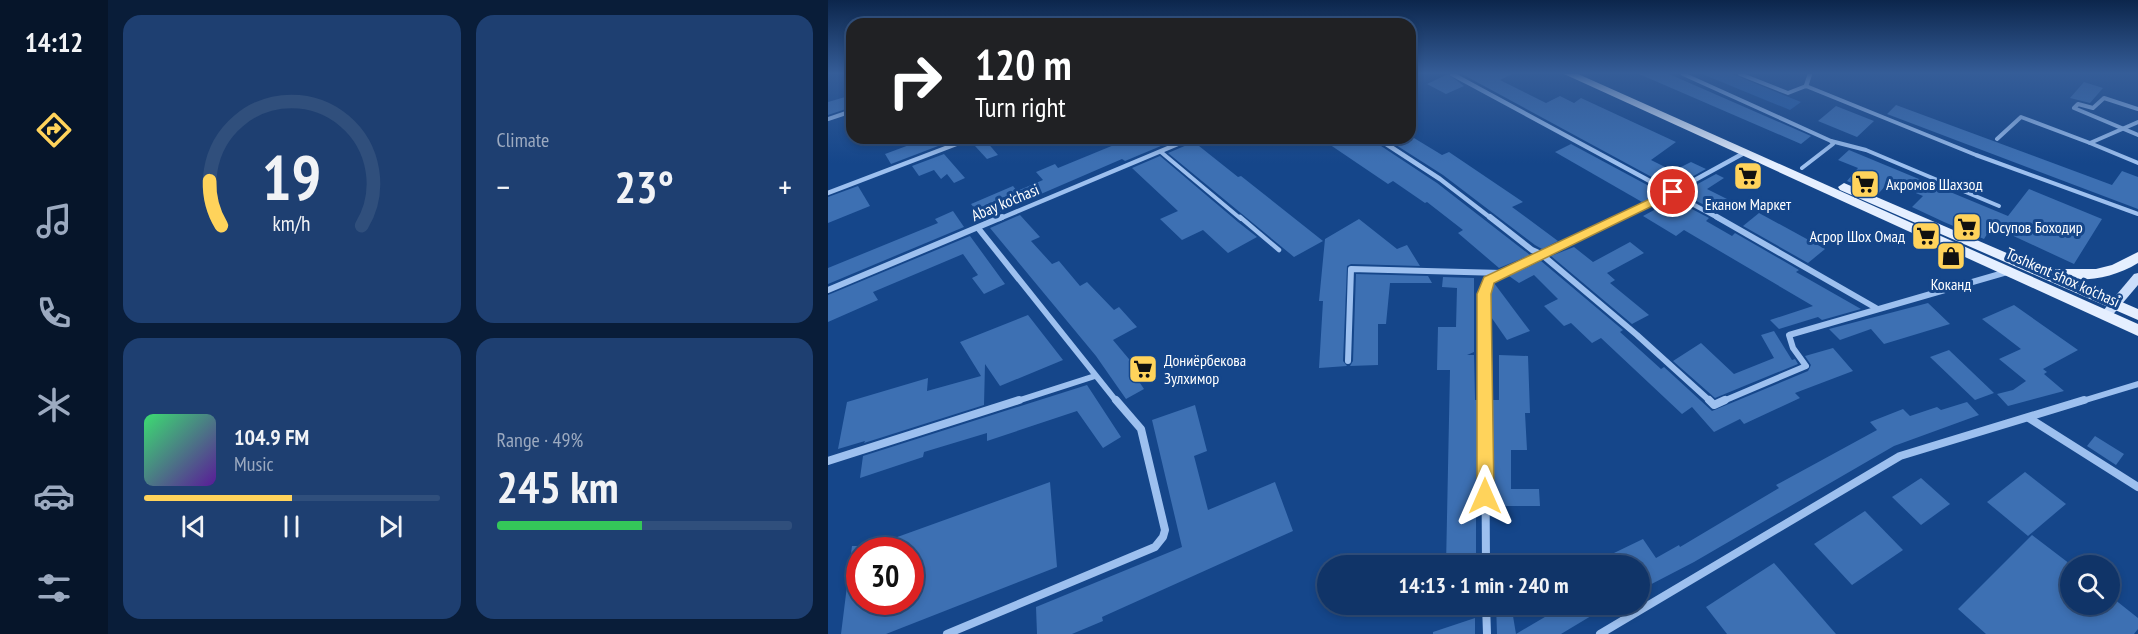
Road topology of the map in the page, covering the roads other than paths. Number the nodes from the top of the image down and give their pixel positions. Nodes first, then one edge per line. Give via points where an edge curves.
1 (1507, 104) edge
2 (1635, 104) edge
3 (1655, 104) edge
4 (1748, 104) edge
5 (1849, 104) edge
6 (2098, 104) edge
7 (2121, 104) edge
8 (2138, 109) edge
9 (846, 113) edge
10 (828, 119) edge
11 (2138, 122) edge
12 (2126, 128) junction
13 (2138, 135) edge
14 (1997, 139) dead end
15 (1831, 141) junction
16 (2090, 143) junction
17 (956, 144) edge
18 (1179, 144) edge
19 (1386, 144) edge
20 (1161, 152) junction
21 (1744, 153) junction
22 (2138, 163) edge
23 (1797, 172) junction
24 (1673, 192) junction
25 (828, 193) edge
26 (1999, 206) dead end
27 (2138, 214) edge
28 (978, 228) junction
29 (1279, 250) dead end
30 (1541, 254) junction
31 (2138, 257) edge
32 (2023, 265) junction
33 (2007, 272) junction
34 (1503, 273) junction
35 (2138, 277) edge
36 (828, 290) edge
37 (1876, 308) junction
38 (2109, 310) junction
39 (2137, 321) edge
40 (1348, 361) dead end
41 (1095, 376) junction
42 (2138, 384) edge
43 (2029, 418) junction
44 (828, 461) edge
45 (2138, 487) edge
46 (1486, 555) edge
47 (1486, 615) edge
48 (947, 634) edge
49 (1487, 634) edge
50 (1600, 634) edge

1 - 24 street
2 - 21 main road, Toshkent shox ko'chasi
3 - 23 main road, Toshkent shox ko'chasi
4 - 15 lane
5 - 27 lane
6 - 12 lane via 2093,108 2078,104 2074,108
7 - 8 lane
9 - 10 lane
11 - 12 lane
12 - 13 lane
12 - 16 lane
14 - 16 lane via 2021,117
15 - 23 lane via 1833,144
15 - 26 lane via 1866,150
16 - 22 lane
17 - 25 street
18 - 20 street, Abay ko'chasi
19 - 30 street
20 - 28 street, Abay ko'chasi
20 - 29 lane
21 - 23 main road, Toshkent shox ko'chasi
21 - 24 street
23 - 32 main road, Toshkent shox ko'chasi
23 - 33 main road, Toshkent shox ko'chasi
24 - 30 street
24 - 37 street
28 - 36 street, Abay ko'chasi
28 - 41 street
30 - 34 street
30 - 37 street via 1714,405 1806,366 1789,335
31 - 32 main road via 2122,268 2094,275 2057,273
32 - 38 main road, Toshkent shox ko'chasi
33 - 37 street
33 - 38 main road, Toshkent shox ko'chasi
34 - 40 street via 1351,269
34 - 46 street via 1489,280 1484,294
35 - 38 main road
38 - 39 main road, Toshkent shox ko'chasi
41 - 44 street
41 - 48 street via 1141,429 1165,530 1163,537 1155,547
42 - 43 street
43 - 45 street
43 - 50 street via 1900,456
47 - 49 street

